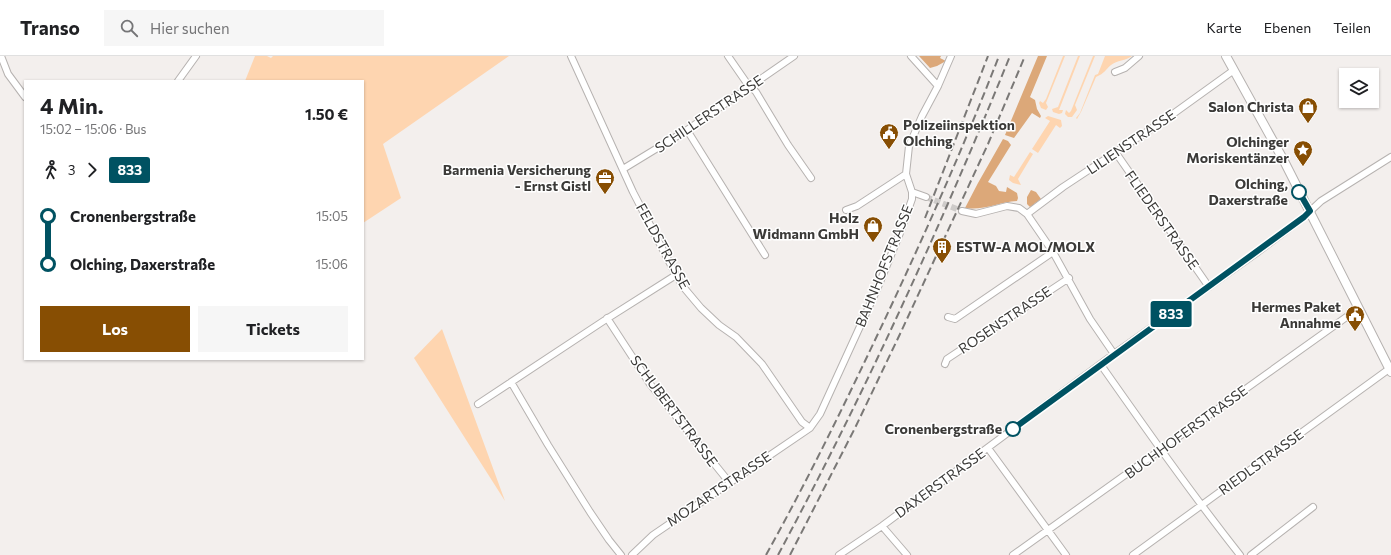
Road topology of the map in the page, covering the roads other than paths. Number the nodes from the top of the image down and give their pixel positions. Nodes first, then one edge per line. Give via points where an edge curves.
1 (1, 56) edge
2 (196, 56) edge
3 (571, 56) edge
4 (728, 56) edge
5 (794, 56) edge
6 (911, 56) edge
7 (951, 56) edge
8 (1139, 56) edge
9 (1226, 56) edge
10 (1234, 70) junction
11 (1115, 72) dead end
12 (179, 80) edge
13 (751, 86) junction
14 (938, 86) junction
15 (24, 96) edge
16 (687, 130) junction
17 (1116, 153) junction
18 (1391, 157) edge
19 (623, 169) junction
20 (906, 174) junction
21 (811, 178) dead end
22 (912, 192) junction
23 (926, 197) tunnel mouth
24 (846, 210) dead end
25 (962, 211) tunnel mouth
26 (1310, 211) junction
27 (1027, 214) junction
28 (1053, 252) junction
29 (764, 255) dead end
30 (676, 275) junction
31 (1069, 278) junction
32 (1209, 287) junction
33 (1359, 308) junction
34 (948, 317) dead end
35 (607, 318) junction
36 (1114, 354) junction
37 (945, 364) dead end
38 (1101, 365) junction
39 (1390, 370) edge
40 (511, 382) junction
41 (478, 404) dead end
42 (810, 428) junction
43 (988, 448) junction
44 (1160, 449) junction
45 (729, 482) junction
46 (1201, 505) junction
47 (1313, 507) dead end
48 (882, 526) junction
49 (1048, 531) junction
50 (621, 555) edge
51 (632, 555) edge
52 (839, 555) edge
53 (907, 555) edge
54 (1013, 555) edge
55 (1066, 555) edge
56 (1133, 555) edge
57 (1240, 555) edge
58 (1251, 555) edge

1 - 15 street via 8,74
2 - 12 street
3 - 19 street, FELDSTRASSE
4 - 13 street
5 - 13 street, SCHILLERSTRASSE
6 - 14 street
7 - 14 street, BAHNHOFSTRASSE
8 - 11 street
9 - 10 street
10 - 17 street, LILIENSTRASSE
10 - 26 street
13 - 16 street, SCHILLERSTRASSE
13 - 21 street
14 - 20 street, BAHNHOFSTRASSE via 909,146
16 - 19 street, SCHILLERSTRASSE
16 - 29 street
17 - 27 street, LILIENSTRASSE
17 - 32 street, FLIEDERSTRASSE
18 - 26 street, DAXERSTRASSE via 1321,201
19 - 30 street, FELDSTRASSE
20 - 22 street, BAHNHOFSTRASSE
20 - 24 street
22 - 23 street
22 - 42 street, BAHNHOFSTRASSE via 912,200 878,287 820,414
25 - 27 street via 976,214 1012,206
26 - 32 street, DAXERSTRASSE
26 - 33 street
27 - 28 street
28 - 31 street
28 - 34 street via 955,319
30 - 35 street
30 - 42 street, FELDSTRASSE via 701,308 736,337 762,364 802,422
31 - 36 street via 1090,319
31 - 37 street, ROSENSTRASSE via 947,359
32 - 36 street, DAXERSTRASSE
33 - 39 street
33 - 44 street, BUCHHOFERSTRASSE
35 - 40 street
35 - 45 street, SCHUBERTSTRASSE via 650,384
36 - 38 street, DAXERSTRASSE
38 - 43 street, DAXERSTRASSE
38 - 44 street
39 - 46 street, RIEDLSTRASSE
40 - 41 street
40 - 50 street via 590,512
42 - 45 street, MOZARTSTRASSE
43 - 48 street, DAXERSTRASSE
43 - 49 street
44 - 46 street
44 - 49 street, BUCHHOFERSTRASSE
45 - 51 street, MOZARTSTRASSE via 652,535
46 - 56 street, RIEDLSTRASSE
46 - 57 street
47 - 58 street
48 - 52 street, DAXERSTRASSE
48 - 53 street
49 - 54 street, BUCHHOFERSTRASSE
49 - 55 street

